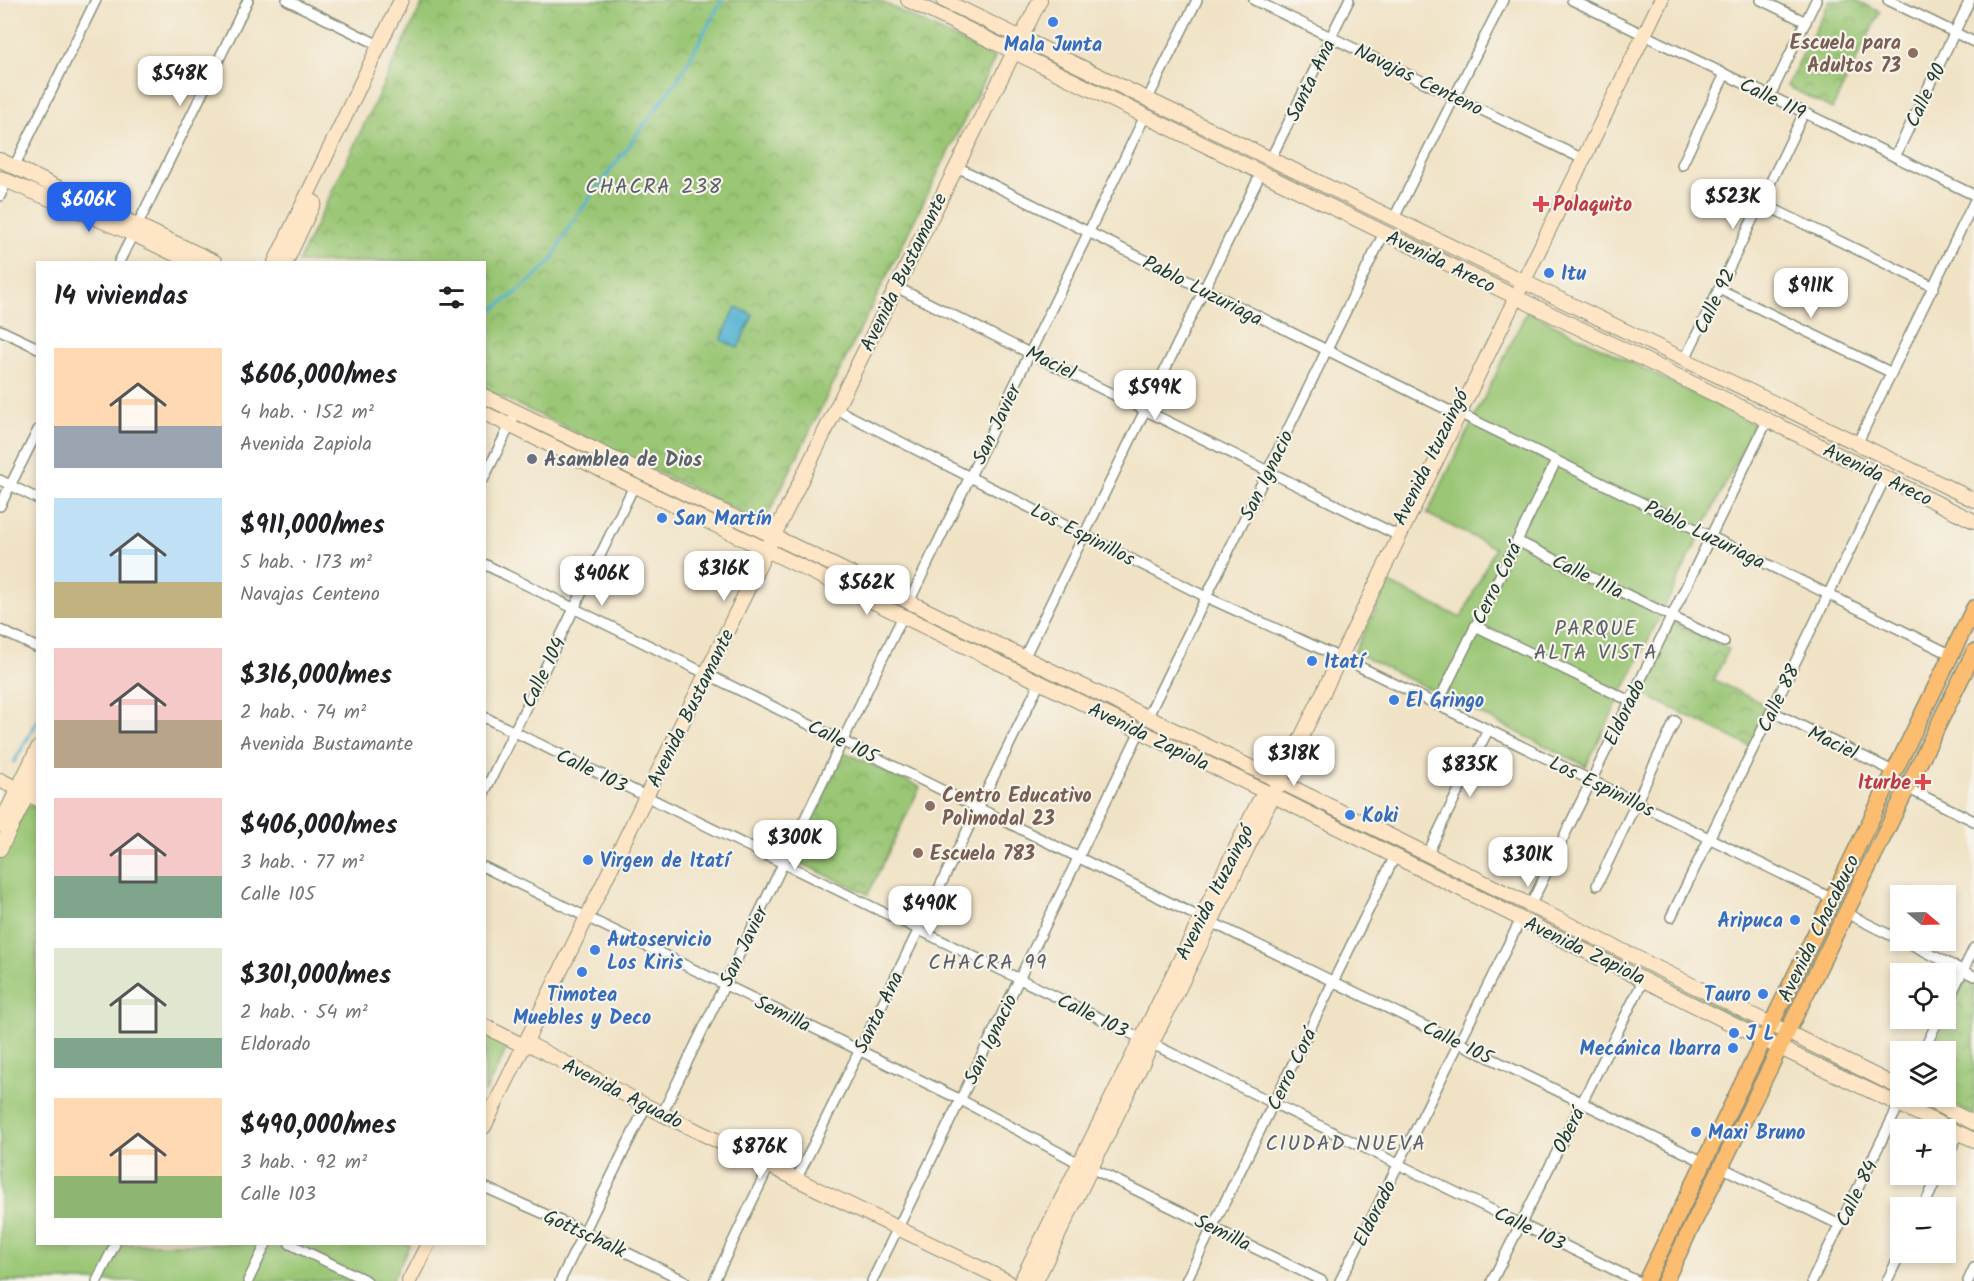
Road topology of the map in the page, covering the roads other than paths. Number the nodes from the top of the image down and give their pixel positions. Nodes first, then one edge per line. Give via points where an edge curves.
1 (96, 0) edge
2 (248, 0) edge
3 (287, 0) edge
4 (400, 0) edge
5 (409, 0) edge
6 (908, 0) edge
7 (943, 0) edge
8 (1040, 0) edge
9 (1197, 0) edge
10 (1254, 0) edge
11 (1349, 0) edge
12 (1503, 0) edge
13 (1572, 0) edge
14 (1661, 0) edge
15 (1761, 0) edge
16 (1816, 0) edge
17 (1888, 0) edge
18 (1970, 0) edge
19 (1806, 22) junction
20 (1955, 32) junction
21 (1644, 35) junction
22 (1331, 37) junction
23 (1021, 38) junction
24 (1974, 42) edge
25 (379, 45) junction
26 (1014, 52) junction
27 (1725, 74) junction
28 (1770, 96) junction
29 (1455, 97) junction
30 (1147, 100) junction
31 (1804, 113) junction
32 (1145, 116) junction
33 (1895, 157) junction
34 (1583, 159) junction
35 (0, 160) edge
36 (1270, 160) junction
37 (1682, 165) dead end
38 (955, 166) junction
39 (14, 167) junction
40 (1262, 173) junction
41 (4, 179) edge
42 (1974, 195) edge
43 (0, 196) edge
44 (1974, 202) edge
45 (1761, 203) junction
46 (1393, 220) junction
47 (135, 230) junction
48 (1088, 233) junction
49 (1384, 233) junction
50 (120, 261) edge
51 (188, 261) edge
52 (212, 261) edge
53 (275, 261) edge
54 (286, 261) edge
55 (1523, 281) junction
56 (896, 287) junction
57 (1934, 287) junction
58 (1719, 289) junction
59 (1204, 290) junction
60 (1514, 296) junction
61 (0, 330) edge
62 (36, 347) edge
63 (1326, 351) junction
64 (1030, 352) junction
65 (1685, 359) junction
66 (1892, 373) junction
67 (486, 397) edge
68 (836, 409) junction
69 (1146, 409) junction
70 (517, 411) junction
71 (1455, 412) junction
72 (486, 413) edge
73 (1767, 421) junction
74 (510, 426) junction
75 (36, 434) edge
76 (1857, 444) junction
77 (1556, 461) junction
78 (1267, 472) junction
79 (486, 474) edge
80 (970, 477) junction
81 (1886, 478) junction
82 (0, 480) edge
83 (10, 485) junction
84 (634, 486) junction
85 (36, 498) edge
86 (1974, 500) edge
87 (0, 506) edge
88 (1974, 521) edge
89 (1084, 534) junction
90 (1396, 534) junction
91 (774, 536) junction
92 (1710, 536) junction
93 (1517, 541) junction
94 (767, 550) junction
95 (486, 565) edge
96 (1829, 594) junction
97 (1206, 597) junction
98 (909, 602) junction
99 (574, 608) junction
100 (1974, 608) edge
101 (903, 616) junction
102 (1671, 616) junction
103 (1475, 626) junction
104 (0, 630) edge
105 (1724, 642) dead end
106 (36, 647) edge
107 (1974, 651) edge
108 (1952, 655) junction
109 (1336, 656) junction
110 (1024, 658) junction
111 (1970, 672) edge
112 (707, 674) junction
113 (1040, 682) junction
114 (1630, 701) junction
115 (1437, 705) junction
116 (1772, 711) junction
117 (1147, 717) junction
118 (486, 718) edge
119 (1676, 721) dead end
120 (1488, 730) junction
121 (1140, 731) junction
122 (514, 732) junction
123 (842, 741) junction
124 (36, 755) edge
125 (1895, 772) junction
126 (36, 776) edge
127 (1275, 779) junction
128 (0, 780) edge
129 (1591, 780) junction
130 (1907, 788) junction
131 (486, 789) edge
132 (0, 790) edge
133 (1268, 793) junction
134 (24, 796) edge
135 (646, 796) junction
136 (1636, 802) junction
137 (36, 806) edge
138 (978, 808) junction
139 (1974, 821) edge
140 (0, 825) edge
141 (1709, 838) junction
142 (0, 849) edge
143 (1427, 855) junction
144 (1395, 856) junction
145 (1079, 858) junction
146 (783, 863) junction
147 (486, 868) edge
148 (1597, 885) dead end
149 (1833, 899) junction
150 (1530, 906) junction
151 (1846, 913) junction
152 (587, 917) junction
153 (1671, 917) dead end
154 (1521, 919) junction
155 (1206, 920) junction
156 (918, 930) junction
157 (1890, 935) edge
158 (1974, 948) edge
159 (1924, 951) edge
160 (1963, 970) junction
161 (1974, 976) edge
162 (1020, 979) junction
163 (1644, 979) junction
164 (1334, 981) junction
165 (725, 984) junction
166 (1956, 984) edge
167 (486, 1019) edge
168 (486, 1027) edge
169 (1767, 1033) junction
170 (1146, 1040) junction
171 (1783, 1041) junction
172 (528, 1043) junction
173 (1459, 1043) junction
174 (859, 1050) junction
175 (1890, 1084) edge
176 (961, 1100) junction
177 (1890, 1100) edge
178 (1582, 1102) junction
179 (1274, 1103) junction
180 (646, 1106) junction
181 (1898, 1107) edge
182 (1903, 1107) edge
183 (1941, 1107) edge
184 (662, 1114) junction
185 (486, 1122) edge
186 (1974, 1123) edge
187 (1959, 1132) junction
188 (1956, 1138) edge
189 (1974, 1140) edge
190 (1704, 1162) junction
191 (1399, 1164) junction
192 (770, 1166) junction
193 (1085, 1166) junction
194 (1721, 1167) junction
195 (796, 1180) junction
196 (486, 1188) edge
197 (1521, 1224) junction
198 (1840, 1225) junction
199 (1213, 1227) junction
200 (898, 1228) junction
201 (585, 1232) junction
202 (115, 1245) edge
203 (266, 1245) edge
204 (292, 1245) edge
205 (427, 1245) edge
206 (1896, 1263) edge
207 (1974, 1268) edge
208 (97, 1281) edge
209 (248, 1281) edge
210 (367, 1281) edge
211 (409, 1281) edge
212 (560, 1281) edge
213 (685, 1281) edge
214 (714, 1281) edge
215 (872, 1281) edge
216 (1007, 1281) edge
217 (1021, 1281) edge
218 (1036, 1281) edge
219 (1186, 1281) edge
220 (1322, 1281) edge
221 (1340, 1281) edge
222 (1492, 1281) edge
223 (1637, 1281) edge
224 (1646, 1281) edge
225 (1665, 1281) edge
226 (1812, 1281) edge
227 (1887, 1281) edge
228 (1968, 1281) edge

1 - 39 street
2 - 47 street
3 - 25 street
4 - 25 main road
5 - 54 main road
6 - 26 main road, Avenida Areco
7 - 23 main road, Avenida Areco
8 - 23 main road, Avenida Bustamante
9 - 30 street
10 - 22 street, Navajas Centeno
11 - 22 street, Santa Ana
12 - 29 street
13 - 21 street, Calle 119
14 - 21 main road, Avenida Ituzaingó
15 - 19 street
16 - 19 street
17 - 20 street
18 - 20 street, Calle 90
19 - 28 street
20 - 24 street
20 - 33 street, Calle 90
21 - 27 street, Calle 119
21 - 34 main road, Avenida Ituzaingó
22 - 29 street, Navajas Centeno
22 - 36 street, Santa Ana
23 - 26 main road, Avenida Bustamante
23 - 30 main road, Avenida Areco
25 - 53 main road
26 - 32 main road, Avenida Areco
26 - 38 main road, Avenida Bustamante
27 - 28 street, Calle 119
27 - 37 street
28 - 31 street, Calle 119
29 - 34 street, Navajas Centeno
29 - 46 street
30 - 36 main road, Avenida Areco
31 - 33 street, Calle 119
31 - 45 street, Calle 92
32 - 40 main road, Avenida Areco
32 - 48 street, San Javier
33 - 42 street, Calle 119
34 - 55 main road, Avenida Ituzaingó
35 - 39 main road
36 - 46 main road, Avenida Areco
38 - 48 street, Pablo Luzuriaga
38 - 56 main road, Avenida Bustamante
39 - 47 main road
40 - 49 main road, Avenida Areco
40 - 59 street
41 - 43 street
41 - 47 main road
44 - 57 street
45 - 57 street
45 - 58 street, Calle 92
46 - 55 main road, Avenida Areco
47 - 50 street
47 - 51 main road
47 - 52 main road
48 - 59 street, Pablo Luzuriaga
48 - 64 street, San Javier
49 - 60 main road, Avenida Areco
49 - 63 street, San Ignacio
55 - 60 main road, Avenida Ituzaingó
55 - 65 main road, Avenida Areco
56 - 64 street, Maciel
56 - 68 main road, Avenida Bustamante
57 - 66 street
58 - 65 street, Calle 92
58 - 66 street
59 - 63 street, Pablo Luzuriaga
59 - 69 street
60 - 71 main road, Avenida Ituzaingó
60 - 73 main road, Avenida Areco
61 - 62 street
63 - 71 street, Pablo Luzuriaga
63 - 78 street, San Ignacio
64 - 69 street, Maciel
64 - 80 street, San Javier
65 - 76 main road, Avenida Areco
66 - 76 street
67 - 70 main road, Avenida Zapiola
68 - 80 street, Los Espinillos
68 - 91 main road, Avenida Bustamante
69 - 78 street, Maciel
69 - 89 street
70 - 74 street
70 - 91 main road, Avenida Zapiola
71 - 77 street, Pablo Luzuriaga
71 - 90 main road, Avenida Ituzaingó
72 - 74 main road, Avenida Zapiola
73 - 81 main road, Avenida Areco
73 - 92 street, Eldorado
74 - 79 street
74 - 84 main road, Avenida Zapiola
75 - 83 street
76 - 86 main road, Avenida Areco
77 - 92 street, Pablo Luzuriaga
77 - 93 street, Cerro Corá
78 - 90 street, Maciel
78 - 97 street, San Ignacio
80 - 89 street, Los Espinillos
80 - 98 street, San Javier
81 - 88 main road, Avenida Areco
81 - 96 street, Calle 88
82 - 83 street
83 - 85 street
83 - 87 street
84 - 94 main road, Avenida Zapiola
84 - 99 street, Calle 104
89 - 97 street, Los Espinillos
89 - 110 street
90 - 109 main road, Avenida Ituzaingó
91 - 94 main road, Avenida Bustamante
91 - 98 main road, Avenida Zapiola
92 - 96 street, Pablo Luzuriaga
92 - 102 street, Eldorado
93 - 102 street, Calle 111a
93 - 103 street, Cerro Corá
94 - 101 main road, Avenida Zapiola
94 - 112 main road, Avenida Bustamante
95 - 99 street, Calle 105
96 - 108 street, Pablo Luzuriaga
96 - 116 street, Calle 88
97 - 109 street, Los Espinillos
97 - 117 street, San Ignacio
98 - 110 main road, Avenida Zapiola
99 - 112 street, Calle 105
99 - 122 street, Calle 104
100 - 108 main road, Avenida Chacabuco
101 - 113 main road, Avenida Zapiola
101 - 123 street, San Javier
102 - 105 street, Calle 111a
102 - 114 street, Eldorado
103 - 114 street
103 - 115 street, Cerro Corá
104 - 106 street
107 - 111 main road, Avenida Chacabuco
108 - 125 main road, Avenida Chacabuco
109 - 115 street, Los Espinillos
109 - 127 main road, Avenida Ituzaingó
110 - 117 main road, Avenida Zapiola
111 - 130 main road, Avenida Chacabuco
112 - 123 street, Calle 105
112 - 135 main road, Avenida Bustamante
113 - 121 main road, Avenida Zapiola
113 - 138 street, Santa Ana
114 - 129 street, Eldorado
115 - 120 street, Los Espinillos
116 - 125 street, Maciel
116 - 141 street, Calle 88
117 - 127 main road, Avenida Zapiola
118 - 122 street, Calle 103
119 - 136 street
120 - 129 street, Los Espinillos
120 - 143 street
121 - 133 main road, Avenida Zapiola
121 - 145 street, San Ignacio
122 - 131 street, Calle 104
122 - 135 street, Calle 103
123 - 138 street, Calle 105
123 - 146 street, San Javier
124 - 134 main road
125 - 149 main road, Avenida Chacabuco
126 - 134 main road
127 - 133 main road, Avenida Ituzaingó
127 - 143 main road, Avenida Zapiola
128 - 134 main road
129 - 136 street, Los Espinillos
129 - 150 street, Eldorado
130 - 139 street
130 - 151 main road, Avenida Chacabuco
132 - 134 main road
133 - 144 main road, Avenida Zapiola
133 - 155 main road, Avenida Ituzaingó
134 - 137 main road
134 - 140 main road
134 - 142 main road
135 - 146 street, Calle 103
135 - 152 main road, Avenida Bustamante
136 - 141 street, Los Espinillos
136 - 148 street
138 - 145 street, Calle 105
138 - 156 street, Santa Ana
141 - 149 street, Los Espinillos
141 - 153 street, Calle 88
143 - 150 main road, Avenida Zapiola
144 - 154 main road, Avenida Zapiola
144 - 164 street, Cerro Corá
145 - 155 street, Calle 105
145 - 162 street, San Ignacio
146 - 156 street, Calle 103
146 - 165 street, San Javier
147 - 152 street, Semilla
149 - 169 main road, Avenida Chacabuco
150 - 169 main road, Avenida Zapiola
151 - 157 street
151 - 171 main road, Avenida Chacabuco
152 - 165 street, Semilla
152 - 172 main road, Avenida Bustamante
154 - 163 main road, Avenida Zapiola
154 - 173 street, Eldorado
155 - 164 street, Calle 105
155 - 170 main road, Avenida Ituzaingó
156 - 162 street, Calle 103
156 - 174 street, Santa Ana
158 - 160 street
159 - 160 street
160 - 161 street
160 - 166 street
162 - 170 street, Calle 103
162 - 176 street, San Ignacio
163 - 169 main road, Avenida Zapiola
163 - 178 street, Oberá
164 - 173 street, Calle 105
164 - 179 street, Cerro Corá
165 - 174 street, Semilla
165 - 184 street, San Javier
167 - 172 main road, Avenida Aguado
168 - 172 main road, Avenida Aguado
169 - 171 main road, Avenida Zapiola
169 - 190 main road, Avenida Chacabuco
170 - 179 street, Calle 103
170 - 193 main road, Avenida Ituzaingó
171 - 175 main road, Avenida Zapiola
171 - 177 main road, Avenida Zapiola
171 - 194 main road, Avenida Chacabuco
172 - 180 main road, Avenida Aguado
172 - 185 main road, Avenida Bustamante
173 - 178 street, Calle 105
173 - 191 street, Eldorado
174 - 176 street, Semilla
174 - 195 street, Santa Ana
176 - 193 street, Semilla
176 - 200 street, San Ignacio
178 - 190 street, Calle 105
178 - 197 street, Oberá
179 - 191 street, Calle 103
179 - 199 street, Cerro Corá
180 - 184 main road, Avenida Aguado
180 - 201 street
181 - 198 street, Calle 84
182 - 187 main road, Avenida Zapiola
183 - 186 main road
184 - 192 main road, Avenida Aguado
187 - 188 street
187 - 189 main road, Avenida Zapiola
190 - 224 main road, Avenida Chacabuco
191 - 197 street, Calle 103
191 - 221 street, Eldorado
192 - 195 main road, Avenida Aguado
192 - 214 street
193 - 199 street, Semilla
193 - 217 main road, Avenida Ituzaingó
193 - 218 main road, Avenida Ituzaingó
194 - 198 street
194 - 225 main road, Avenida Chacabuco
195 - 200 main road, Avenida Aguado
196 - 201 street, Gottschalk
197 - 222 street, Oberá
197 - 223 street, Calle 103
198 - 226 street, Calle 84
199 - 219 street, Cerro Corá
199 - 220 street, Semilla
200 - 215 street, San Ignacio
200 - 216 main road, Avenida Aguado
201 - 212 street
201 - 213 street, Gottschalk
202 - 208 street
203 - 209 street
204 - 210 street
205 - 211 main road
206 - 227 street
207 - 228 street

